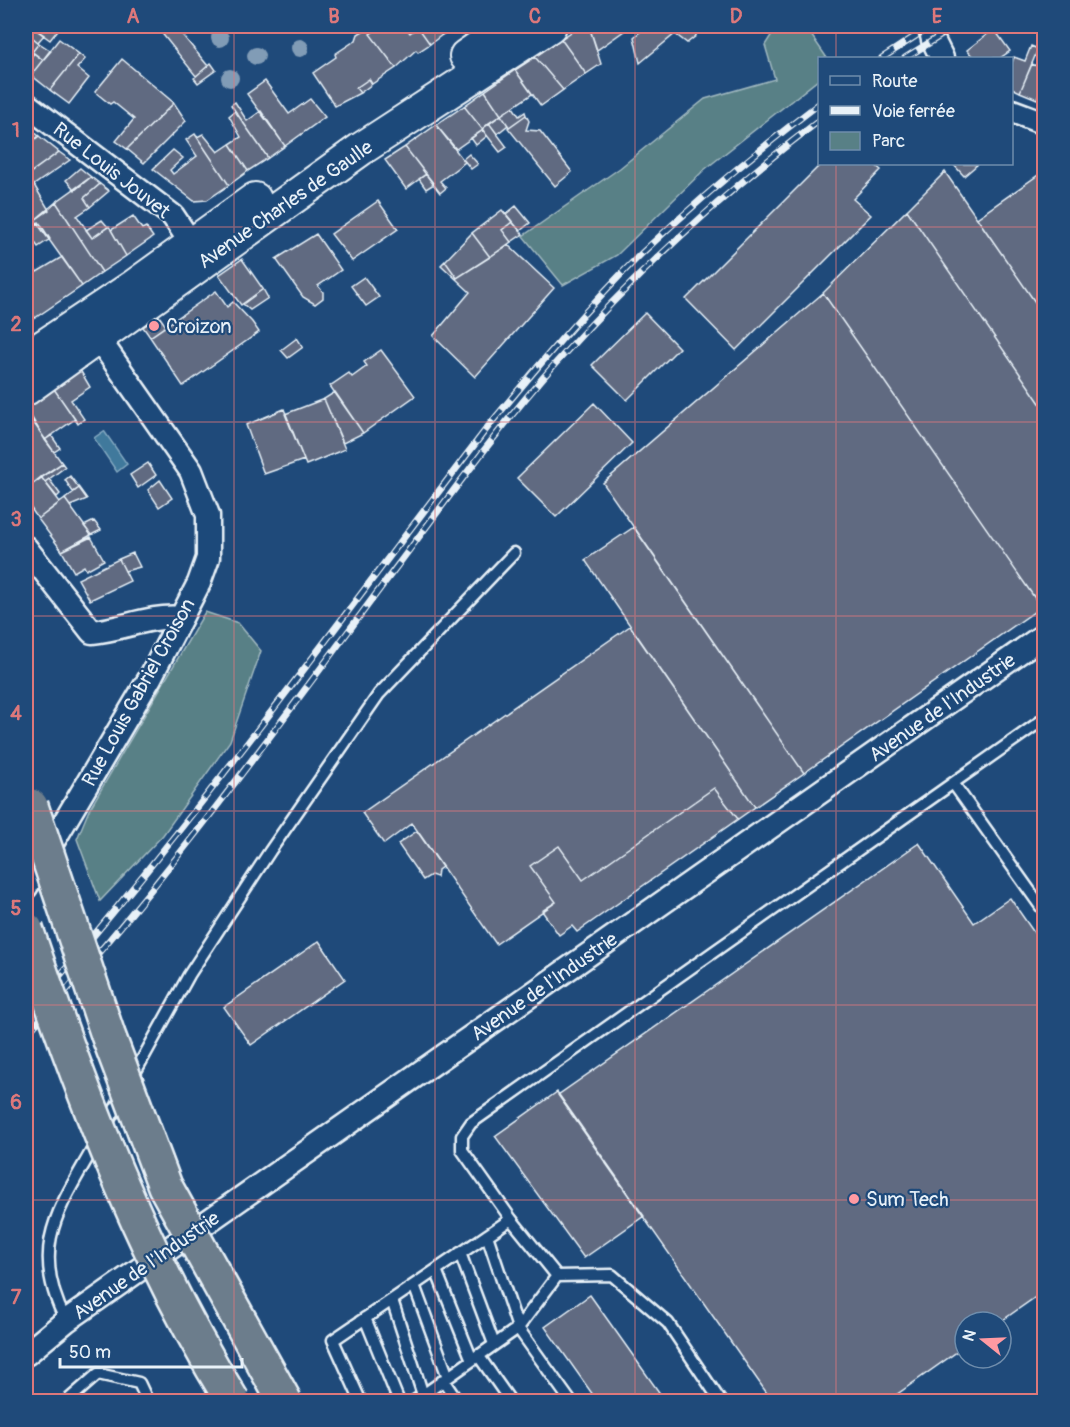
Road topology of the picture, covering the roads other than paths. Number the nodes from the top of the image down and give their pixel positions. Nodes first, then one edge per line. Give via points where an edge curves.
1 (509, 26) edge
2 (550, 26) edge
3 (930, 26) edge
4 (942, 57) edge
5 (26, 104) edge
6 (1013, 112) edge
7 (1044, 123) edge
8 (191, 243) junction
9 (98, 338) junction
10 (26, 358) edge
11 (26, 389) edge
12 (26, 548) edge
13 (514, 553) dead end
14 (181, 618) junction
15 (1044, 635) edge
16 (1044, 719) edge
17 (953, 783) junction
18 (31, 806) dead end
19 (26, 887) edge
20 (1044, 911) edge
21 (26, 929) edge
22 (511, 1219) junction
23 (487, 1235) junction
24 (460, 1253) junction
25 (436, 1270) junction
26 (557, 1276) junction
27 (414, 1285) junction
28 (392, 1300) junction
29 (365, 1318) junction
30 (66, 1321) junction
31 (518, 1328) junction
32 (35, 1341) edge
33 (494, 1344) junction
34 (26, 1354) edge
35 (475, 1357) junction
36 (446, 1378) junction
37 (423, 1395) junction
38 (66, 1401) edge
39 (148, 1401) edge
40 (233, 1401) edge
41 (285, 1401) edge
42 (361, 1401) edge
43 (399, 1401) edge
44 (413, 1401) edge
45 (458, 1401) edge
46 (512, 1401) edge
47 (571, 1401) edge
48 (721, 1401) edge

1 - 8 main road, Avenue Charles de Gaulle
2 - 9 main road, Avenue Charles de Gaulle via 361,149
3 - 4 street
5 - 8 street, Rue Louis Jouvet via 173,216
6 - 7 street
8 - 10 main road, Avenue Charles de Gaulle
9 - 11 main road, Avenue Charles de Gaulle
9 - 14 street, Rue Louis Gabriel Croison via 191,471 208,515 207,558
12 - 14 street via 92,632 159,616
13 - 30 lane via 379,694 189,975 53,1224 48,1259 53,1295
14 - 19 street, Rue Louis Gabriel Croison via 150,678
15 - 30 street, Avenue de l'Industrie
16 - 17 lane
17 - 20 lane
17 - 22 lane via 471,1123 462,1136 462,1150
18 - 41 highway, bridge via 108,1035 165,1186
21 - 40 highway, bridge via 72,1064 135,1214 203,1353
22 - 23 lane
22 - 26 lane
23 - 24 lane
23 - 31 lane
24 - 25 lane
24 - 33 lane
25 - 27 lane
25 - 35 lane
26 - 31 lane
26 - 48 lane via 612,1275 668,1323
27 - 28 lane
27 - 36 lane
28 - 29 lane
28 - 37 lane
29 - 42 lane via 333,1340
29 - 43 lane
30 - 32 street, Avenue de l'Industrie
31 - 33 lane
31 - 47 lane
32 - 34 street, Avenue de l'Industrie
33 - 35 lane
35 - 36 lane
35 - 46 lane
36 - 37 lane
36 - 45 lane
37 - 44 lane
38 - 39 lane via 98,1374 139,1383

